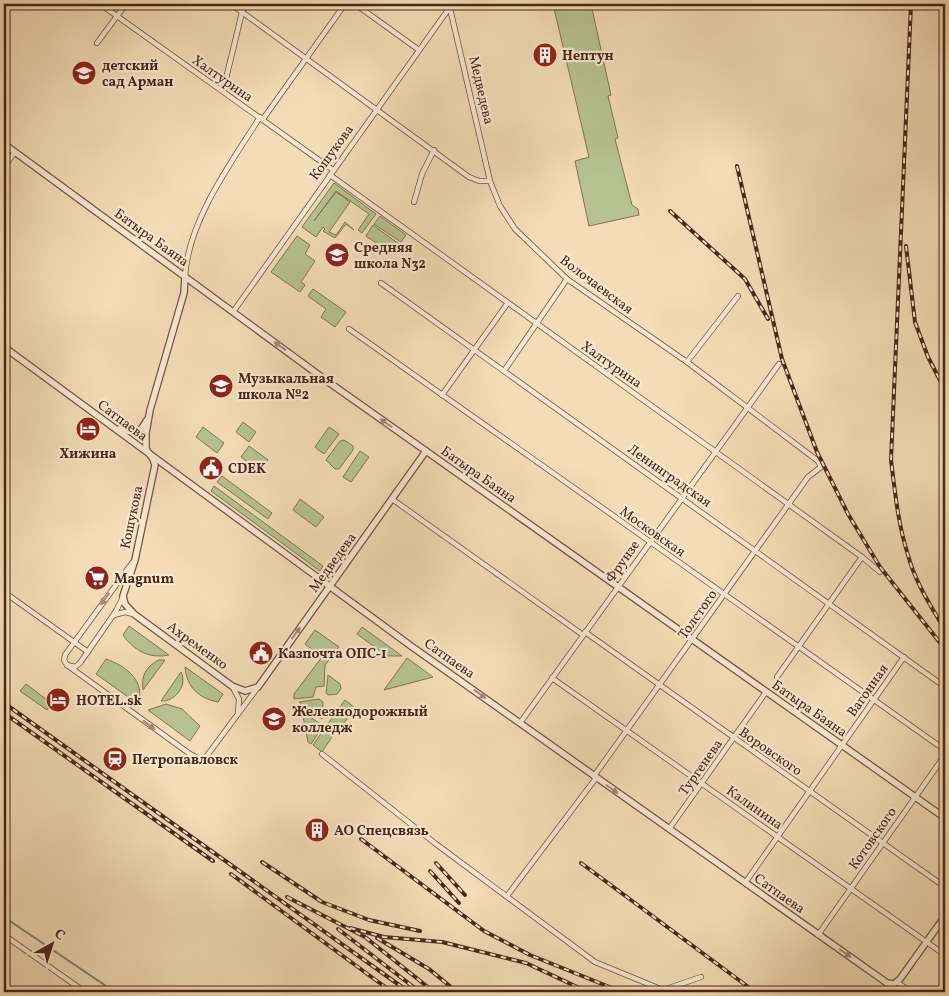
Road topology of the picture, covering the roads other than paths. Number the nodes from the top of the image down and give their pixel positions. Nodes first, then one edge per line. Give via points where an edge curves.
1 (100, 4) edge
2 (126, 4) edge
3 (231, 4) edge
4 (244, 4) edge
5 (345, 4) edge
6 (355, 4) edge
7 (450, 5) edge
8 (242, 12) junction
9 (117, 16) junction
10 (97, 43) dead end
11 (419, 50) junction
12 (307, 58) junction
13 (223, 91) junction
14 (376, 110) junction
15 (261, 118) junction
16 (4, 144) edge
17 (434, 150) junction
18 (15, 152) junction
19 (4, 167) edge
20 (332, 172) junction
21 (490, 182) junction
22 (414, 202) dead end
23 (185, 277) junction
24 (567, 278) junction
25 (381, 283) dead end
26 (198, 286) junction
27 (184, 293) junction
28 (738, 296) dead end
29 (507, 304) junction
30 (233, 312) junction
31 (536, 324) junction
32 (349, 329) dead end
33 (4, 347) edge
34 (473, 349) junction
35 (687, 362) junction
36 (779, 364) dead end
37 (504, 371) junction
38 (442, 395) junction
39 (747, 407) junction
40 (149, 416) junction
41 (109, 425) junction
42 (146, 433) junction
43 (130, 441) junction
44 (426, 451) junction
45 (715, 451) junction
46 (153, 459) junction
47 (820, 467) joint
48 (682, 497) junction
49 (392, 499) junction
50 (789, 504) junction
51 (649, 542) junction
52 (756, 551) junction
53 (862, 557) junction
54 (135, 560) junction
55 (880, 572) dead end
56 (329, 586) junction
57 (617, 587) junction
58 (4, 592) edge
59 (724, 595) junction
60 (123, 596) junction
61 (829, 604) junction
62 (134, 614) junction
63 (113, 616) junction
64 (584, 634) junction
65 (692, 640) junction
66 (74, 642) junction
67 (798, 647) junction
68 (88, 652) junction
69 (904, 657) junction
70 (68, 665) junction
71 (777, 677) dead end
72 (552, 678) junction
73 (232, 686) junction
74 (660, 686) junction
75 (258, 687) junction
76 (945, 687) edge
77 (766, 692) junction
78 (874, 700) junction
79 (237, 716) junction
80 (520, 723) junction
81 (627, 731) junction
82 (734, 738) junction
83 (842, 745) junction
84 (945, 750) edge
85 (322, 754) dead end
86 (945, 755) edge
87 (595, 777) junction
88 (702, 783) junction
89 (809, 792) junction
90 (915, 797) junction
91 (945, 818) edge
92 (669, 829) junction
93 (777, 836) junction
94 (883, 843) junction
95 (745, 883) junction
96 (851, 888) junction
97 (945, 888) edge
98 (507, 896) junction
99 (945, 916) edge
100 (4, 935) edge
101 (818, 935) junction
102 (927, 942) junction
103 (945, 955) edge
104 (701, 977) dead end
105 (897, 982) junction
106 (85, 992) edge
107 (912, 992) edge

1 - 9 street, Халтурина
2 - 9 street
3 - 8 street
4 - 8 street
5 - 12 street
6 - 11 street
7 - 11 street, Кошукова
7 - 21 street, Медведева
8 - 12 street
8 - 13 street
9 - 10 street
9 - 13 street, Халтурина
11 - 14 street, Кошукова
12 - 14 street
12 - 15 street
13 - 15 street, Халтурина
14 - 17 street
14 - 20 street, Кошукова
15 - 20 street, Халтурина
15 - 23 street via 206,204 189,254
16 - 18 street, Батыра Баяна
17 - 21 street via 474,180
17 - 22 street via 422,174
18 - 19 street
18 - 23 street, Батыра Баяна
20 - 29 street, Халтурина
20 - 30 street, Кошукова
21 - 24 street, Волочаевская via 500,206 515,228
23 - 26 street, Батыра Баяна
23 - 27 street, Кошукова
24 - 31 street
24 - 35 street, Волочаевская
25 - 34 street, Ленинградская
26 - 27 street via 189,284
26 - 30 street, Батыра Баяна
27 - 40 street, Кошукова
28 - 35 street
29 - 31 street, Халтурина
29 - 34 street
44 -> 30 street, Батыра Баяна
31 - 37 street
31 - 45 street, Халтурина
32 - 38 street, Московская
33 - 41 street, Сатпаева
34 - 37 street, Ленинградская
34 - 38 street
35 - 39 street, Волочаевская
36 - 39 street, Фрунзе
37 - 48 street, Ленинградская
38 - 51 street, Московская
39 - 45 street, Фрунзе
39 - 47 street, Волочаевская via 814,457
40 - 41 street via 136,433 127,433
40 - 42 street, Кошукова
41 - 43 street, Сатпаева
42 - 43 street via 140,443
42 - 46 street, Кошукова via 146,448
43 - 46 street, Сатпаева
44 - 49 street, Медведева
44 - 57 street, Батыра Баяна
45 - 48 street, Фрунзе
45 - 50 street, Халтурина
46 - 54 street, Кошукова via 154,468
46 - 56 street, Сатпаева
47 - 50 street, Толстого via 808,477
48 - 51 street, Фрунзе
48 - 52 street, Ленинградская
49 - 56 street, Медведева
49 - 64 street, Воровского
50 - 52 street, Толстого
50 - 53 street, Халтурина
51 - 57 street, Фрунзе
51 - 59 street, Московская
52 - 59 street, Толстого
52 - 61 street, Ленинградская
53 - 55 street, Халтурина
53 - 61 street
54 - 60 street, Кошукова
54 -> 66 street, Кошукова
75 -> 56 street, Медведева
56 -> 80 street, Сатпаева
57 - 64 street, Фрунзе
57 - 65 street, Батыра Баяна
58 - 66 street
59 - 65 street, Толстого
59 - 67 street, Московская
60 - 62 street, Ахременко via 127,608
60 - 63 street
61 - 67 street
61 - 69 street, Ленинградская
62 - 63 street via 125,612
62 - 73 street, Ахременко
63 - 68 street
64 - 72 street, Фрунзе
64 - 74 street, Воровского
65 - 74 street, Толстого
65 - 77 street, Батыра Баяна
66 - 68 street
66 - 70 street, Кошукова via 64,657
67 - 71 street
67 - 78 street, Московская
68 - 70 street via 76,666
69 - 76 street, Ленинградская
69 - 78 street, Вагонная
70 -> 79 street via 190,754 203,760
72 - 80 street, Фрунзе
72 - 81 street, Калинина
73 - 75 street, Ахременко via 245,692
73 - 79 street via 239,699
74 - 81 street, Толстого
74 - 82 street, Воровского
75 - 79 street
77 - 82 street, Тургенева
77 - 83 street, Батыра Баяна
78 - 83 street, Вагонная
78 - 84 street, Московская
80 - 87 street, Сатпаева
81 - 87 street, Толстого
81 - 88 street, Калинина
82 - 88 street, Тургенева
82 - 89 street, Воровского
83 - 89 street, Вагонная
83 - 90 street, Батыра Баяна
85 - 98 street
86 - 90 street, Котовского
87 -> 92 street, Сатпаева
87 - 98 street, Толстого
88 - 92 street, Тургенева
88 - 93 street, Калинина
89 - 93 street, Вагонная
89 - 94 street, Воровского
90 - 91 street, Батыра Баяна
90 - 94 street, Котовского
92 - 95 street, Сатпаева
93 - 95 street, Вагонная
93 - 96 street, Калинина
94 - 96 street, Котовского
94 - 97 street, Воровского
95 - 101 street, Сатпаева
96 - 101 street, Котовского
96 - 102 street, Калинина
98 - 104 street via 595,962 663,990
99 - 102 street
100 - 106 street
101 -> 105 street, Сатпаева via 887,984
102 - 103 street, Калинина
102 - 105 street
105 - 107 street

